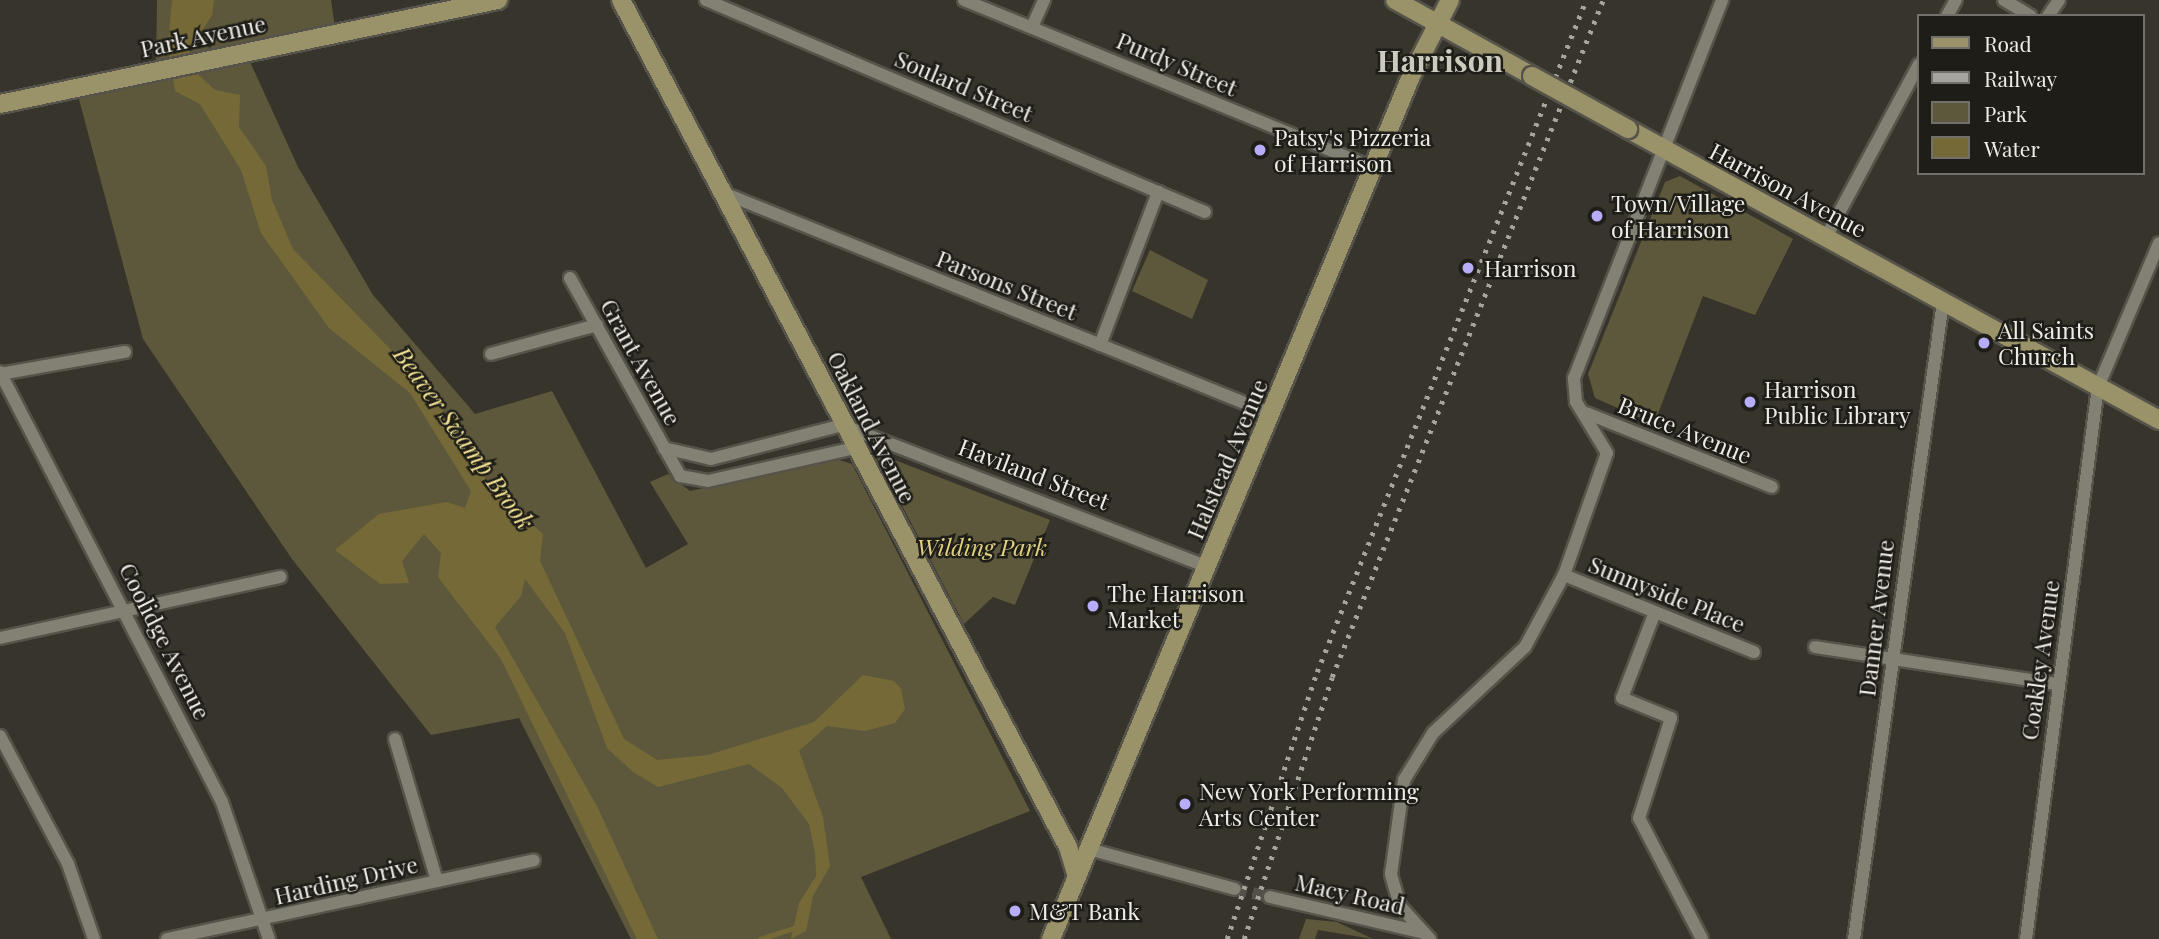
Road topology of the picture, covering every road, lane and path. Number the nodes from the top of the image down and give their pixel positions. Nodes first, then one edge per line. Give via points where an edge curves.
1 (498, 0) edge
2 (621, 0) edge
3 (706, 0) edge
4 (964, 0) edge
5 (1044, 0) edge
6 (1395, 0) edge
7 (1450, 0) edge
8 (1722, 0) edge
9 (2004, 0) edge
10 (2028, 14) edge
11 (1437, 23) junction
12 (1032, 27) junction
13 (1918, 66) edge
14 (0, 104) edge
15 (1660, 150) junction
16 (1373, 168) junction
17 (1158, 192) junction
18 (726, 194) junction
19 (1205, 212) dead end
20 (1826, 237) junction
21 (2159, 243) edge
22 (570, 278) dead end
23 (1943, 302) junction
24 (597, 325) junction
25 (1100, 345) junction
26 (125, 352) dead end
27 (491, 354) dead end
28 (0, 373) edge
29 (2098, 387) junction
30 (1583, 411) junction
31 (1272, 414) junction
32 (2159, 420) edge
33 (842, 425) junction
34 (854, 448) junction
35 (664, 449) junction
36 (1772, 487) dead end
37 (1208, 567) junction
38 (1564, 575) junction
39 (280, 577) dead end
40 (125, 609) junction
41 (1655, 612) junction
42 (0, 638) edge
43 (1815, 647) dead end
44 (1754, 652) dead end
45 (1893, 657) junction
46 (2057, 684) junction
47 (0, 736) edge
48 (395, 739) dead end
49 (1089, 849) junction
50 (534, 860) dead end
51 (1077, 877) junction
52 (437, 881) junction
53 (1235, 890) tunnel mouth
54 (1269, 897) tunnel mouth
55 (264, 920) junction
56 (1054, 931) edge
57 (1426, 936) edge
58 (94, 939) edge
59 (167, 939) edge
60 (268, 939) edge
61 (1036, 939) edge
62 (1702, 939) edge
63 (1854, 939) edge
64 (2026, 939) edge

1 - 14 street, Park Avenue
2 - 18 street, Oakland Avenue
3 - 17 street, Soulard Street
4 - 12 street, Purdy Street
5 - 12 street
6 - 11 street, Harrison Avenue
7 - 11 street, Halstead Avenue
8 - 15 street
9 - 10 street
11 - 15 street, Harrison Avenue, bridge
11 - 16 street, Halstead Avenue
12 - 16 street, Purdy Street
13 - 20 street
15 - 20 street, Harrison Avenue
15 - 30 street via 1578,364 1573,390
16 - 31 street, Halstead Avenue
17 - 19 street, Soulard Street
17 - 25 street
18 - 25 street, Parsons Street
18 - 33 street, Oakland Avenue
20 - 23 street, Harrison Avenue
21 - 29 street, Coakley Avenue
22 - 24 street, Grant Avenue
23 - 29 street, Harrison Avenue
23 - 45 street, Danner Avenue
24 - 27 street
24 - 35 street, Grant Avenue
25 - 31 street, Parsons Street
26 - 28 street
28 - 40 street, Coolidge Avenue
29 - 32 street, Harrison Avenue
29 - 46 street, Coakley Avenue
30 - 36 street, Bruce Avenue
30 - 38 street via 1605,442 1606,465
31 - 37 street, Halstead Avenue
33 - 34 street, Oakland Avenue
33 - 35 street via 711,459
33 - 37 street, Haviland Street
34 - 35 street, Grant Avenue via 708,481 690,481 673,466
34 - 51 street, Oakland Avenue via 1064,839
37 - 49 street, Halstead Avenue
38 - 41 street, Sunnyside Place
38 - 57 street via 1525,647 1412,758 1394,820 1391,874 1400,906
39 - 40 street
40 - 42 street
40 - 55 street, Coolidge Avenue via 222,802
41 - 44 street, Sunnyside Place
41 - 62 street via 1622,698 1671,718 1639,818
43 - 45 street
45 - 46 street
45 - 63 street, Danner Avenue
46 - 64 street, Coakley Avenue
47 - 58 street via 68,864
48 - 52 street
49 - 51 street, Halstead Avenue
49 - 53 street
50 - 52 street, Harding Drive
51 - 56 street, Halstead Avenue
52 - 55 street, Harding Drive
54 - 57 street, Macy Road
55 - 59 street, Harding Drive
55 - 60 street, Coolidge Avenue
56 - 61 street

